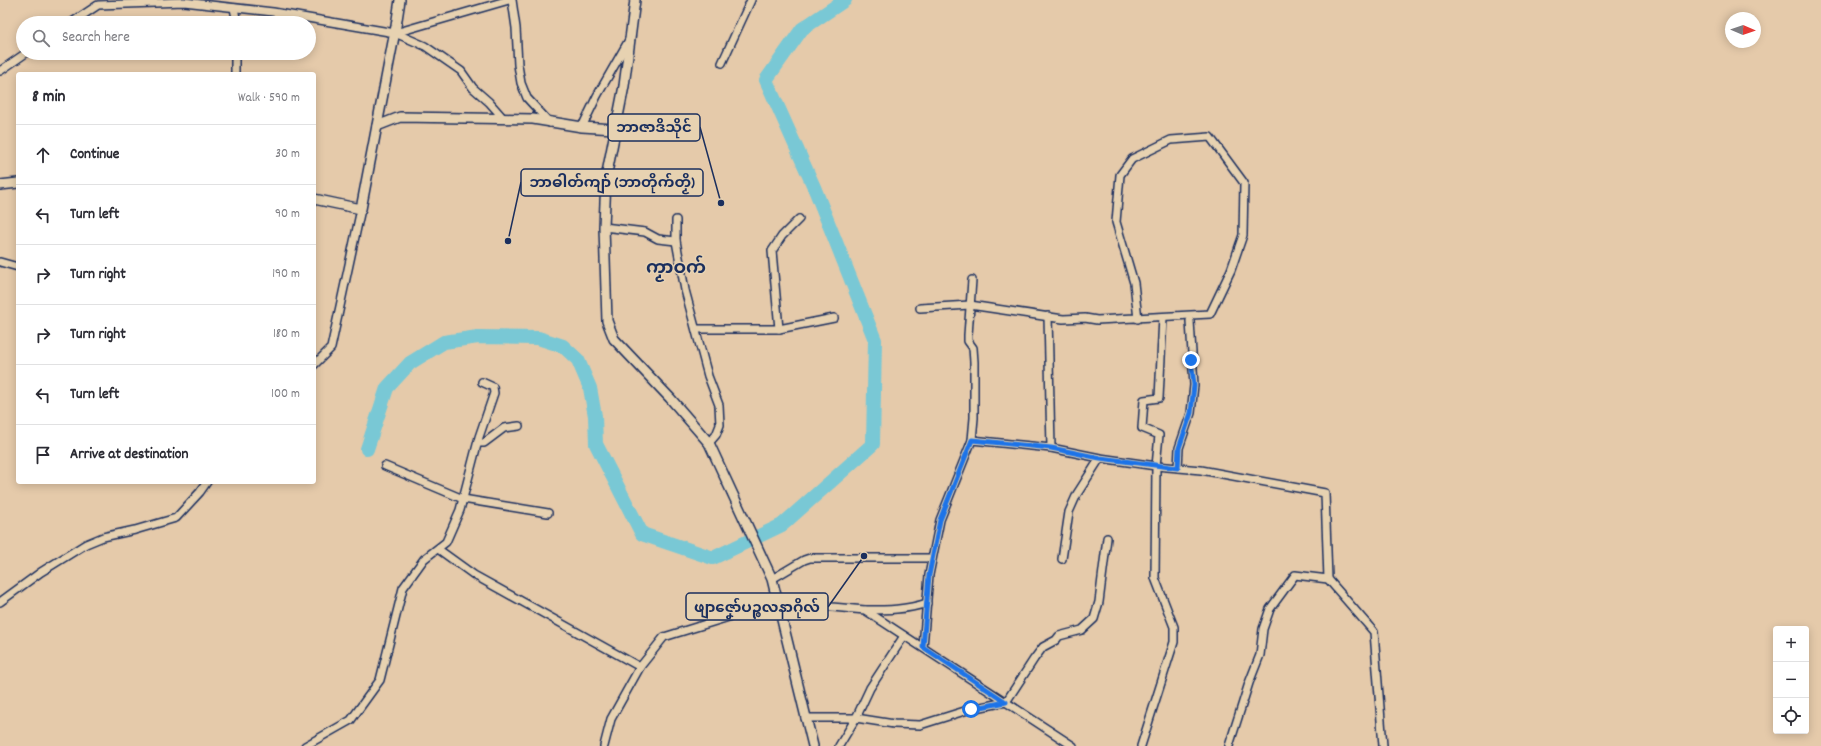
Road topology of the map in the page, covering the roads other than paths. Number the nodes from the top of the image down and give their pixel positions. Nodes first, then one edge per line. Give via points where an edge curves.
1 (400, 0) edge
2 (509, 0) edge
3 (512, 0) edge
4 (635, 0) edge
5 (752, 0) edge
6 (98, 2) edge
7 (151, 2) edge
8 (234, 8) junction
9 (80, 16) edge
10 (236, 16) edge
11 (295, 16) edge
12 (316, 20) edge
13 (395, 33) junction
14 (630, 38) junction
15 (16, 60) edge
16 (235, 60) edge
17 (722, 63) dead end
18 (0, 71) edge
19 (235, 72) edge
20 (504, 119) junction
21 (550, 123) junction
22 (377, 126) junction
23 (582, 127) junction
24 (614, 129) junction
25 (16, 183) edge
26 (0, 185) edge
27 (316, 198) edge
28 (361, 209) junction
29 (799, 219) dead end
30 (676, 220) dead end
31 (604, 227) junction
32 (676, 242) junction
33 (0, 262) edge
34 (16, 266) edge
35 (972, 280) dead end
36 (970, 304) junction
37 (920, 308) dead end
38 (1048, 316) junction
39 (1163, 317) junction
40 (834, 318) dead end
41 (1138, 319) junction
42 (1190, 321) dead end
43 (696, 329) junction
44 (779, 329) junction
45 (316, 363) edge
46 (482, 382) dead end
47 (519, 426) dead end
48 (972, 440) junction
49 (478, 443) junction
50 (709, 443) junction
51 (1051, 448) junction
52 (1100, 458) junction
53 (384, 466) dead end
54 (1156, 466) junction
55 (1178, 468) junction
56 (205, 484) edge
57 (463, 499) junction
58 (548, 513) dead end
59 (1107, 538) dead end
60 (438, 549) junction
61 (932, 558) junction
62 (1062, 558) dead end
63 (772, 579) junction
64 (1328, 579) junction
65 (0, 602) edge
66 (777, 602) junction
67 (927, 603) junction
68 (865, 610) junction
69 (904, 636) junction
70 (923, 647) junction
71 (640, 667) junction
72 (1006, 702) junction
73 (805, 718) junction
74 (856, 718) junction
75 (305, 746) edge
76 (604, 746) edge
77 (813, 746) edge
78 (839, 746) edge
79 (1073, 746) edge
80 (1141, 746) edge
81 (1229, 746) edge
82 (1383, 746) edge

1 - 13 street
2 - 13 street
3 - 21 street via 521,83 527,98
4 - 14 street
5 - 17 street
6 - 7 street
6 - 9 street
7 - 8 street via 184,2
8 - 10 street
8 - 11 street
12 - 13 street
13 - 20 street via 425,46 461,71 473,88
13 - 22 street
14 - 23 street
14 - 24 street via 624,86
15 - 18 street
16 - 19 street
20 - 21 street via 533,119
20 - 22 street via 400,116
21 - 23 street
22 - 28 street
23 - 24 street
24 - 31 street via 606,178
25 - 26 street
27 - 28 street
28 - 45 street via 331,348
29 - 44 street via 782,236 772,251
30 - 32 street
31 - 32 street via 645,232 665,241
31 - 50 street via 607,321 614,339
32 - 43 street
33 - 34 street
35 - 36 street
36 - 37 street
36 - 38 street
36 - 48 street via 968,341 973,348 975,385
38 - 41 street via 1097,320
38 - 51 street
39 - 41 street
39 - 41 street via 1210,314 1231,270 1243,235 1244,183 1210,137 1171,140 1132,159 1120,175 1116,222 1134,283
39 - 54 street via 1159,398 1144,400 1142,428 1159,435
40 - 44 street
42 - 55 street via 1194,385 1191,413 1179,448
43 - 44 street
43 - 50 street via 720,410 720,424 716,435
46 - 49 street via 493,387 494,393
47 - 49 street via 504,428 484,443
48 - 51 street
48 - 61 street via 940,520
49 - 57 street
50 - 63 street
51 - 52 street
52 - 54 street
52 - 62 street via 1077,494 1069,512
53 - 57 street
54 - 55 street
54 - 80 street via 1155,578 1174,627 1174,642
55 - 64 street via 1325,493
56 - 65 street via 176,518 103,537 86,544
57 - 58 street
57 - 60 street via 446,542
59 - 72 street via 1099,602 1094,619 1082,630 1059,636 1043,647
60 - 71 street via 474,574
60 - 75 street via 424,559 403,588 380,680 351,720
61 - 63 street via 810,558
61 - 67 street
63 - 66 street
64 - 81 street via 1296,574 1270,609 1263,629 1260,655
64 - 82 street via 1374,632
66 - 68 street
66 - 71 street via 664,637
66 - 73 street
67 - 68 street via 912,608
67 - 70 street
68 - 69 street
69 - 70 street
69 - 74 street via 870,688
70 - 72 street
71 - 76 street via 611,719
72 - 74 street via 971,709 920,725
72 - 79 street
73 - 74 street
73 - 77 street
74 - 78 street

